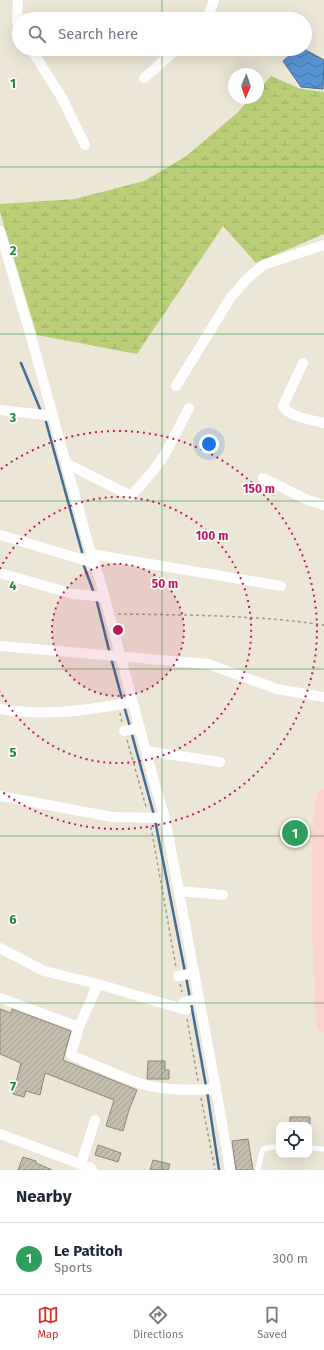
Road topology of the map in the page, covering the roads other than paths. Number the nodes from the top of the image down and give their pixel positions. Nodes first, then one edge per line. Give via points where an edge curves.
1 (18, 0) edge
2 (214, 0) edge
3 (17, 12) edge
4 (209, 12) edge
5 (35, 56) edge
6 (169, 56) edge
7 (144, 78) dead end
8 (84, 146) dead end
9 (0, 231) edge
10 (324, 245) edge
11 (303, 363) dead end
12 (176, 386) dead end
13 (189, 408) dead end
14 (0, 410) edge
15 (53, 416) junction
16 (324, 423) edge
17 (66, 463) junction
18 (263, 478) dead end
19 (324, 505) edge
20 (0, 535) edge
21 (93, 559) junction
22 (0, 573) edge
23 (281, 586) dead end
24 (102, 597) junction
25 (0, 646) edge
26 (121, 656) junction
27 (324, 698) edge
28 (125, 704) junction
29 (0, 709) edge
30 (146, 751) junction
31 (220, 762) dead end
32 (0, 797) edge
33 (324, 797) edge
34 (322, 816) edge
35 (157, 818) junction
36 (322, 882) edge
37 (179, 891) junction
38 (223, 895) dead end
39 (0, 948) edge
40 (98, 984) junction
41 (0, 998) edge
42 (190, 1002) junction
43 (324, 1025) edge
44 (79, 1027) junction
45 (207, 1089) junction
46 (95, 1120) dead end
47 (0, 1134) edge
48 (276, 1147) edge
49 (312, 1148) edge
50 (324, 1149) edge
51 (81, 1164) junction
52 (258, 1168) dead end
53 (92, 1170) edge
54 (230, 1170) edge

1 - 3 street
2 - 4 street
5 - 8 street via 62,98
6 - 7 street
9 - 15 street
10 - 12 street via 263,265 247,279 231,297
11 - 16 street via 283,406 290,414
13 - 17 street via 166,454 131,496
14 - 15 street
15 - 17 street
17 - 21 street
18 - 19 street
20 - 21 street
21 - 23 street
21 - 24 street
22 - 24 street via 73,594
24 - 26 street
25 - 26 street
26 - 27 street via 208,664 277,689
26 - 28 street
28 - 29 street via 59,712 19,712
28 - 30 street via 132,729
30 - 31 street
30 - 35 street
32 - 35 street via 112,817
33 - 34 street
34 - 36 street
35 - 37 street
36 - 43 street via 319,924
37 - 38 street
37 - 42 street via 185,975
39 - 40 street via 44,971
40 - 42 street
40 - 44 street
41 - 44 street
42 - 45 street
44 - 45 street via 71,1054 73,1056 143,1084 167,1088
45 - 54 street
46 - 51 street
47 - 51 street
48 - 52 lane via 263,1149
49 - 50 lane
51 - 53 street

